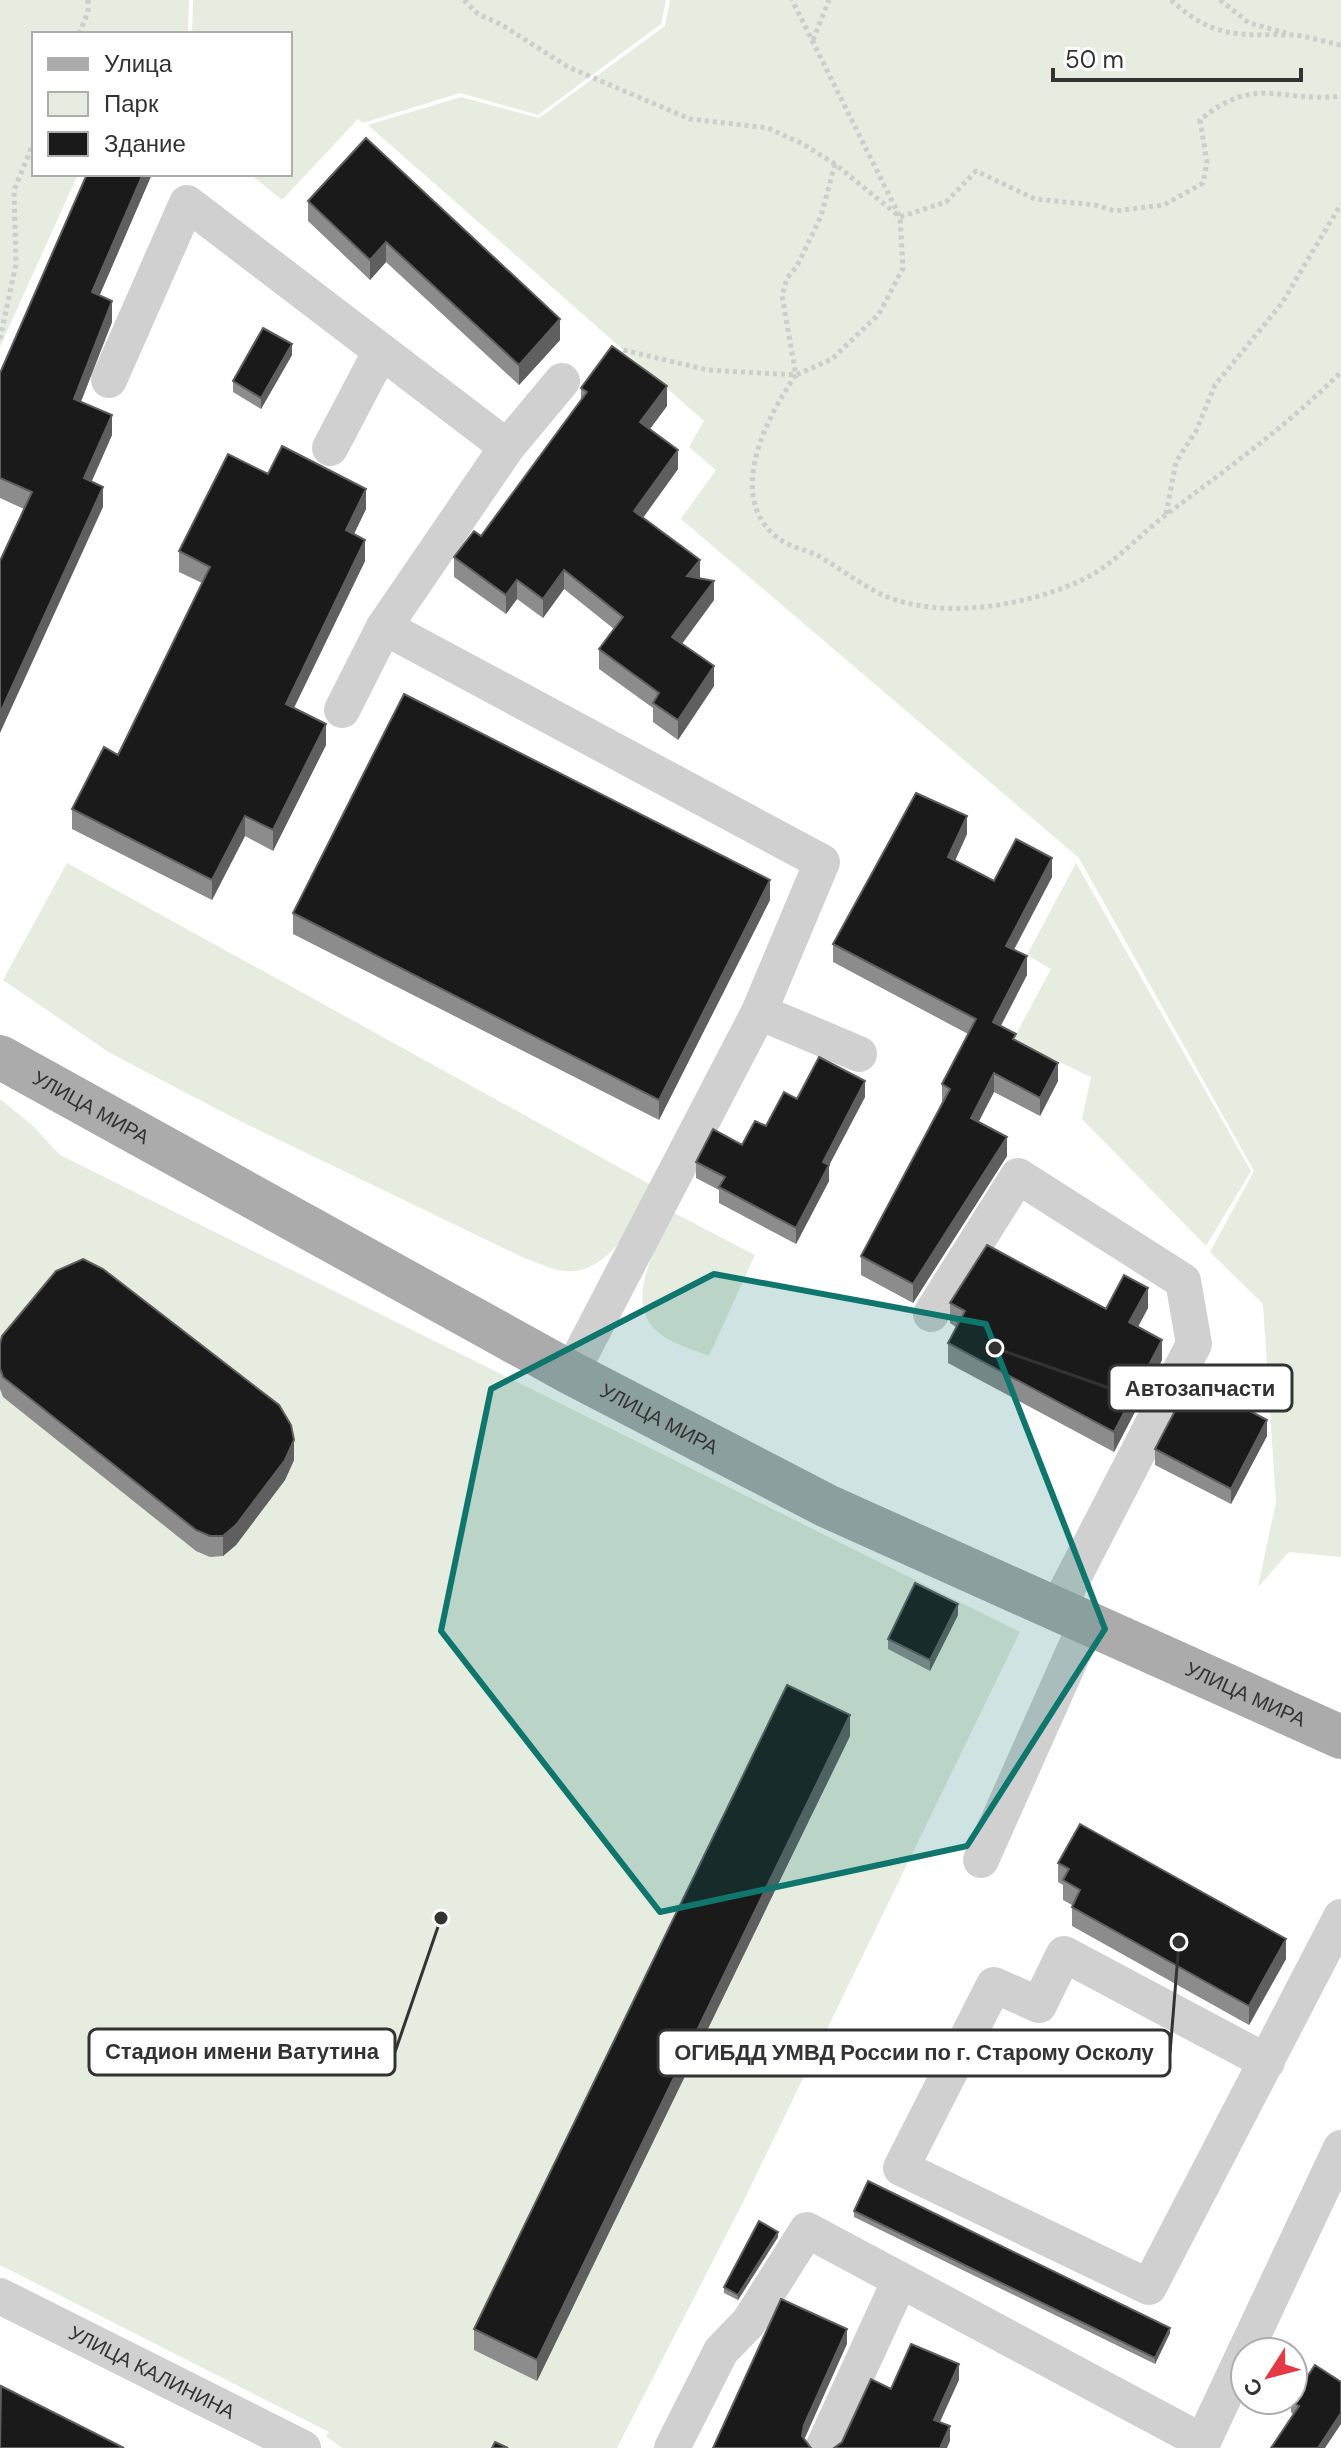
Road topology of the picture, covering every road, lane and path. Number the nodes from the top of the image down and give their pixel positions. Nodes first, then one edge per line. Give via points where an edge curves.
1 (88, 0) edge
2 (464, 0) edge
3 (792, 0) edge
4 (829, 0) edge
5 (1171, 0) edge
6 (1220, 0) edge
7 (80, 32) edge
8 (1292, 35) junction
9 (813, 41) junction
10 (1341, 45) edge
11 (1341, 96) edge
12 (32, 147) edge
13 (835, 164) junction
14 (1341, 204) edge
15 (900, 217) junction
16 (0, 339) edge
17 (381, 351) junction
18 (1341, 372) edge
19 (796, 375) junction
20 (109, 380) dead end
21 (562, 381) joint
22 (507, 447) junction
23 (330, 448) dead end
24 (1165, 515) junction
25 (384, 627) junction
26 (342, 710) dead end
27 (759, 1012) junction
28 (859, 1054) dead end
29 (0, 1057) edge
30 (931, 1314) dead end
31 (571, 1373) junction
32 (1071, 1618) junction
33 (1341, 1737) edge
34 (981, 1860) dead end
35 (1341, 1917) edge
36 (1267, 2062) junction
37 (1341, 2148) edge
38 (900, 2280) junction
39 (0, 2296) edge
40 (1253, 2336) edge
41 (1229, 2386) edge
42 (1201, 2445) edge
43 (303, 2448) edge
44 (672, 2448) edge
45 (823, 2448) edge

1 - 7 path
2 - 13 path via 478,14 568,67 690,119 768,128
3 - 9 path
4 - 9 path
5 - 8 path via 1215,30 1259,38
6 - 8 path via 1249,23
8 - 10 path
9 - 15 path
11 - 15 path via 1309,99 1248,92 1228,98 1200,120 1207,162 1203,183 1164,205 1115,211 1057,203 1035,199 976,171 946,202
12 - 16 path via 14,190 16,264
13 - 15 path
13 - 19 path via 821,216 782,296
14 - 24 path via 1282,303 1215,385 1176,462
15 - 19 path via 903,268 879,314 832,359
17 - 20 street via 187,203
17 - 22 street
17 - 23 street
18 - 24 path via 1242,461
19 - 21 path via 708,370 623,350
19 - 24 path via 757,444 752,501 772,533 787,544 894,600 928,607 1020,601 1083,580
21 - 22 street
22 - 25 street
25 - 26 street
25 - 27 street via 822,862
27 - 28 street
27 - 31 street
29 - 31 main road, УЛИЦА МИРА
30 - 32 street via 1018,1176 1183,1281 1194,1344
31 - 32 main road, УЛИЦА МИРА via 827,1506
32 - 33 main road, УЛИЦА МИРА
32 - 34 street
35 - 36 street
36 - 36 street via 1149,2287 901,2168 994,1985 1039,2005 1064,1954
37 - 40 street
38 - 42 street
38 - 44 street via 807,2230 749,2322 721,2351
38 - 45 street
39 - 43 street, УЛИЦА КАЛИНИНА
41 - 42 street

